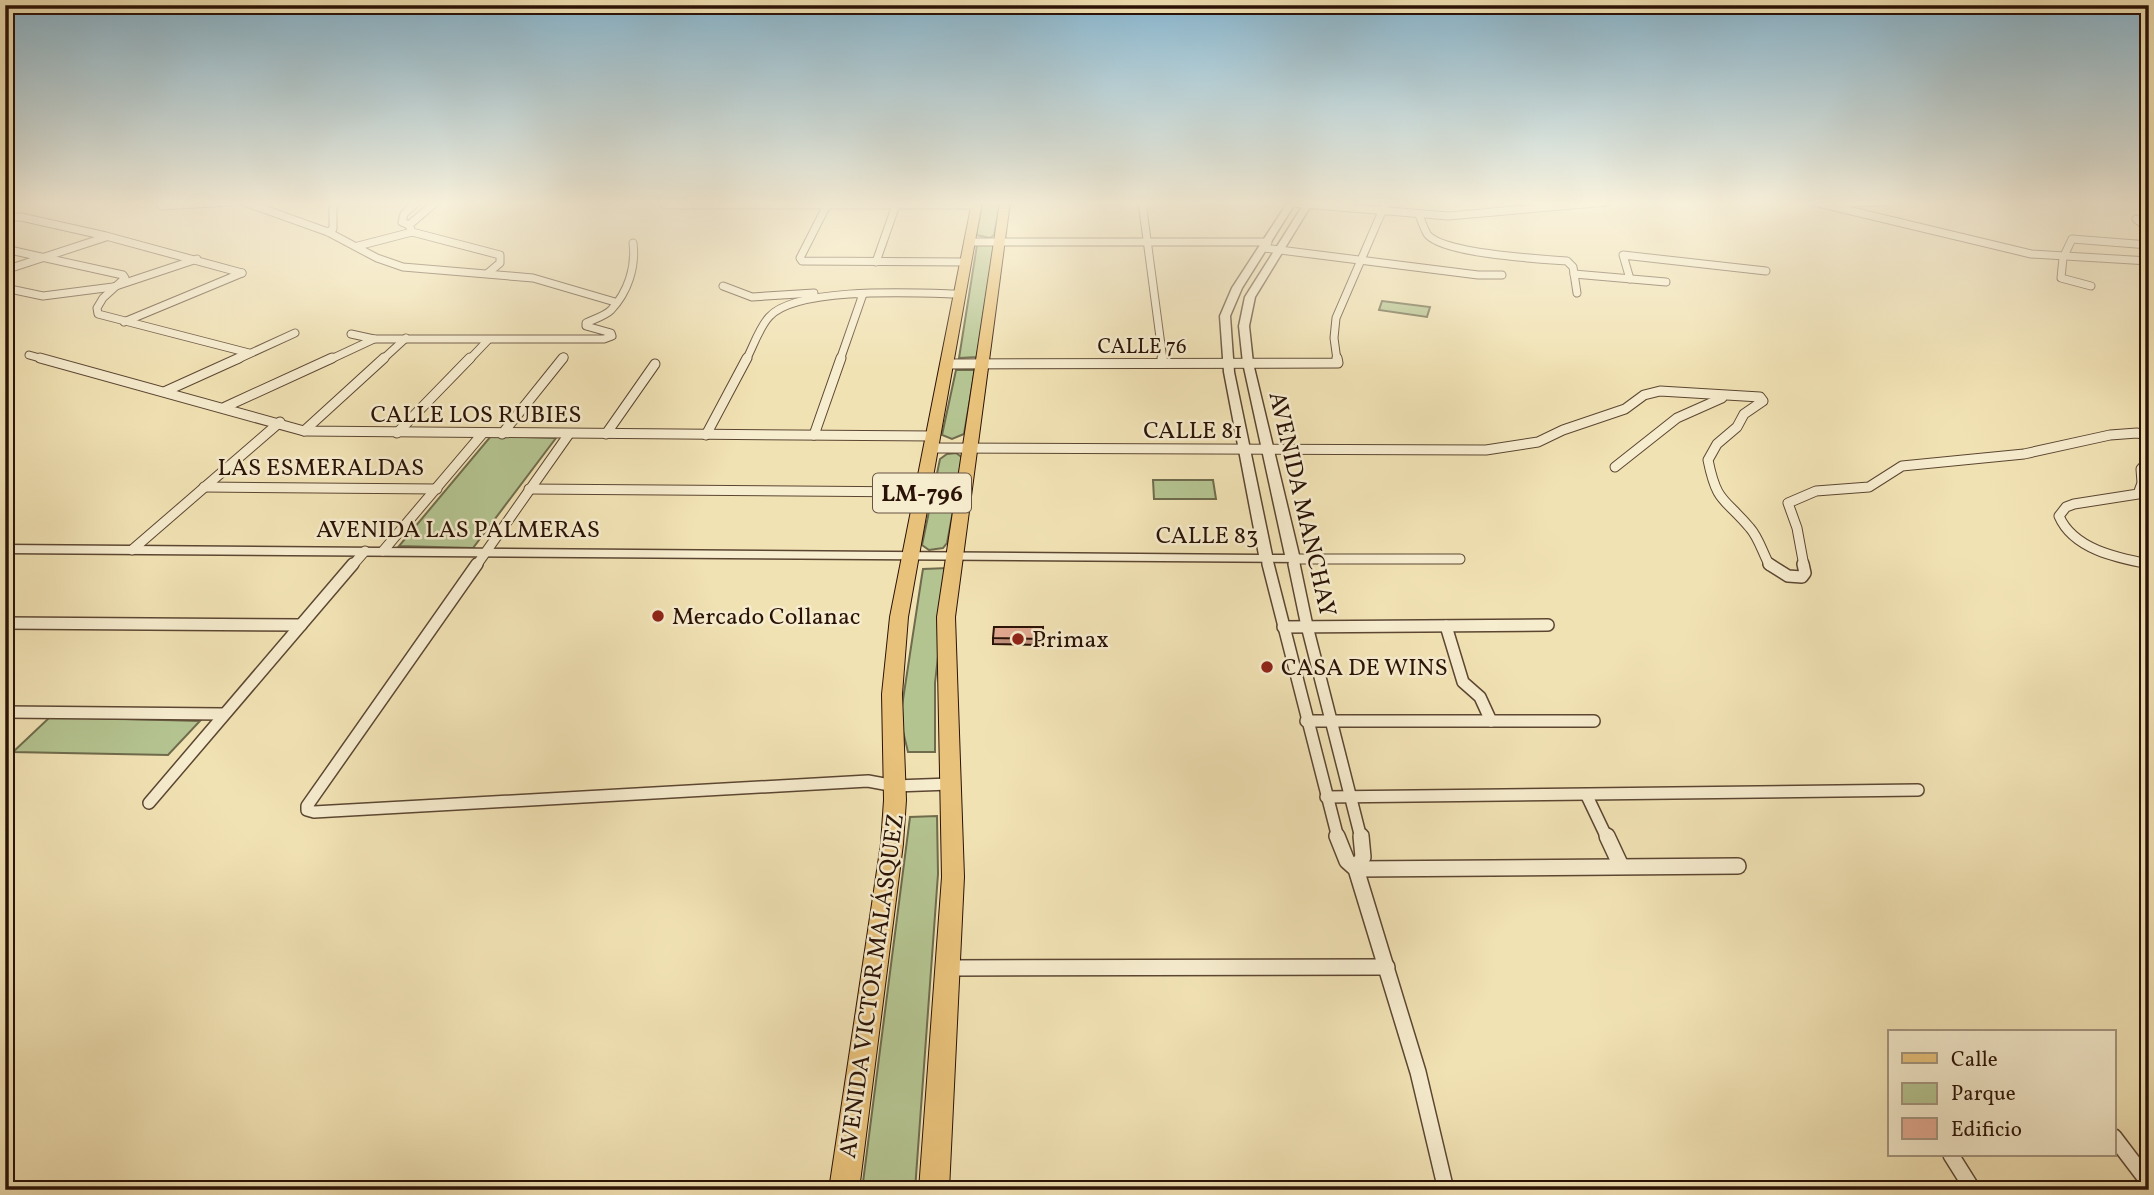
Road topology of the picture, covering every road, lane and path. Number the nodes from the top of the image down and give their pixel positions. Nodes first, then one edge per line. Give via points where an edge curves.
1 (42, 258) joint
2 (192, 258) edge
3 (377, 258) edge
4 (499, 258) edge
5 (633, 258) edge
6 (800, 258) edge
7 (878, 258) edge
8 (966, 258) edge
9 (997, 258) edge
10 (1149, 258) edge
11 (1257, 258) edge
12 (1277, 258) edge
13 (1334, 258) edge
14 (1362, 258) edge
15 (1523, 258) edge
16 (1624, 258) edge
17 (1648, 258) edge
18 (2063, 258) joint
19 (197, 259) junction
20 (1360, 261) junction
21 (2149, 261) edge
22 (877, 262) junction
23 (965, 262) junction
24 (5, 270) edge
25 (1766, 271) dead end
26 (488, 273) junction
27 (1574, 274) junction
28 (1502, 275) dead end
29 (1630, 279) junction
30 (1666, 282) dead end
31 (723, 286) dead end
32 (2091, 286) dead end
33 (113, 287) junction
34 (5, 288) edge
35 (1577, 293) dead end
36 (863, 294) junction
37 (959, 294) junction
38 (615, 302) junction
39 (124, 322) junction
40 (295, 333) dead end
41 (351, 334) dead end
42 (406, 338) junction
43 (374, 339) junction
44 (488, 340) junction
45 (249, 353) junction
46 (29, 355) dead end
47 (564, 357) dead end
48 (655, 363) dead end
49 (1163, 363) junction
50 (1228, 363) junction
51 (1248, 363) junction
52 (946, 364) junction
53 (982, 364) junction
54 (166, 391) junction
55 (1728, 396) junction
56 (225, 407) junction
57 (280, 422) junction
58 (304, 431) junction
59 (397, 433) junction
60 (483, 433) junction
61 (502, 434) junction
62 (569, 434) junction
63 (606, 434) junction
64 (706, 435) junction
65 (814, 435) junction
66 (2149, 436) edge
67 (932, 442) junction
68 (970, 447) junction
69 (1243, 449) junction
70 (1267, 449) junction
71 (2149, 460) edge
72 (1615, 467) dead end
73 (204, 487) junction
74 (437, 489) junction
75 (529, 489) junction
76 (922, 492) junction
77 (5, 549) edge
78 (132, 550) junction
79 (365, 551) junction
80 (383, 551) junction
81 (484, 552) junction
82 (911, 554) junction
83 (954, 556) junction
84 (1266, 558) junction
85 (1460, 558) dead end
86 (1293, 559) junction
87 (2149, 564) edge
88 (5, 623) edge
89 (301, 625) junction
90 (1548, 625) dead end
91 (1307, 626) junction
92 (1446, 626) junction
93 (1283, 627) junction
94 (5, 712) edge
95 (223, 714) junction
96 (1306, 721) junction
97 (1331, 721) junction
98 (1491, 721) junction
99 (1594, 721) dead end
100 (950, 783) junction
101 (895, 786) junction
102 (1919, 790) dead end
103 (1351, 796) junction
104 (1587, 796) junction
105 (1326, 797) junction
106 (149, 803) dead end
107 (1621, 866) junction
108 (1738, 866) dead end
109 (1356, 869) junction
110 (1387, 967) junction
111 (949, 968) junction
112 (2116, 1140) edge
113 (1952, 1156) edge
114 (2149, 1183) edge
115 (844, 1190) edge
116 (934, 1190) edge
117 (1446, 1190) edge
118 (1973, 1190) edge

1 - 24 street
1 - 33 street via 125,278
2 - 19 street
3 - 26 street via 403,267
4 - 26 street via 500,263
5 - 38 street via 633,274
6 - 22 street
7 - 22 street
8 - 23 main road, AVENIDA VICTOR MALÁSQUEZ / LM-796
9 - 53 main road, LM-796
10 - 49 street
11 - 50 street, AVENIDA MANCHAY via 1226,311
12 - 51 street, AVENIDA MANCHAY via 1248,303 1244,326
13 - 20 street
14 - 20 street
15 - 27 street via 1560,260 1570,264
16 - 29 street
17 - 25 street
18 - 21 street
18 - 32 street via 2061,278
19 - 33 street
19 - 39 street via 242,273
20 - 28 street
20 - 51 street, CALLE 76 via 1334,325 1338,363
22 - 23 street
23 - 37 main road, AVENIDA VICTOR MALÁSQUEZ / LM-796
26 - 38 street via 542,280
27 - 29 street
27 - 35 street
29 - 30 street
31 - 36 street via 752,297
33 - 34 street via 43,296
33 - 39 street via 96,312
36 - 37 street
36 - 64 street via 803,301 769,316
36 - 65 street
37 - 52 main road, AVENIDA VICTOR MALÁSQUEZ / LM-796
38 - 44 street via 610,311 586,323 611,333 604,339
39 - 45 street
40 - 45 street
41 - 43 street
42 - 43 street
42 - 44 street
42 - 58 street
43 - 56 street
44 - 59 street
45 - 54 street
46 - 54 street, CALLE LOS RUBIES
47 - 61 street
48 - 63 street
49 - 50 street, CALLE 76
49 - 53 street, CALLE 76
50 - 51 street, CALLE 76
50 - 69 street, AVENIDA MANCHAY
51 - 70 street, AVENIDA MANCHAY
52 - 53 street, CALLE 76
52 - 67 main road, AVENIDA VICTOR MALÁSQUEZ / LM-796
53 - 68 main road, LM-796
54 - 56 street, CALLE LOS RUBIES
55 - 66 street, CALLE 81 via 1764,400 1717,444 1708,460 1714,488 1751,529 1770,566 1794,577 1805,573 1788,503 1798,496 1873,486 1902,466 2024,454 2110,435
55 - 70 street, CALLE 81 via 1651,393 1625,410 1538,442 1486,450
55 - 72 street via 1682,413
56 - 57 street, CALLE LOS RUBIES
57 - 58 street, CALLE LOS RUBIES
57 - 73 street
58 - 59 street, CALLE LOS RUBIES
59 - 60 street, CALLE LOS RUBIES
60 - 61 street, CALLE LOS RUBIES
60 - 74 street
61 - 62 street, CALLE LOS RUBIES
62 - 63 street, CALLE LOS RUBIES
62 - 75 street
63 - 64 street, CALLE LOS RUBIES
64 - 65 street, CALLE LOS RUBIES
65 - 67 street, CALLE LOS RUBIES
67 - 68 street, CALLE 81
67 - 76 main road, AVENIDA VICTOR MALÁSQUEZ / LM-796
68 - 69 street, CALLE 81
68 - 83 main road, LM-796
69 - 70 street, CALLE 81
69 - 84 street, AVENIDA MANCHAY
70 - 86 street, AVENIDA MANCHAY
71 - 87 street via 2141,469 2138,494 2074,504 2059,516 2066,531 2077,538 2108,553
73 - 74 street, LAS ESMERALDAS
73 - 78 street
74 - 80 street
75 - 76 street
75 - 81 street
76 - 82 main road, AVENIDA VICTOR MALÁSQUEZ / LM-796
77 - 78 street, AVENIDA LAS PALMERAS
78 - 79 street, AVENIDA LAS PALMERAS
79 - 80 street, AVENIDA LAS PALMERAS
79 - 89 street
80 - 81 street, AVENIDA LAS PALMERAS
81 - 82 street, AVENIDA LAS PALMERAS
81 - 101 street via 307,810 868,781
82 - 83 street, AVENIDA LAS PALMERAS
82 - 101 main road, AVENIDA VICTOR MALÁSQUEZ / LM-796 via 894,670
83 - 84 street, CALLE 83
83 - 100 main road, LM-796 via 945,631
84 - 86 street, CALLE 83
84 - 93 street, AVENIDA MANCHAY
85 - 86 street, CALLE 83
86 - 91 street, AVENIDA MANCHAY
88 - 89 street
89 - 95 street
90 - 92 street
91 - 92 street
91 - 93 street
91 - 97 street, AVENIDA MANCHAY
92 - 98 street via 1463,682 1480,697
93 - 96 street, AVENIDA MANCHAY
94 - 95 street
95 - 106 street
96 - 97 street
96 - 105 street, AVENIDA MANCHAY
97 - 98 street
97 - 103 street, AVENIDA MANCHAY
98 - 99 street
100 - 101 street
100 - 111 main road, LM-796 via 953,877
101 - 115 main road, AVENIDA VICTOR MALÁSQUEZ / LM-796 via 888,884
102 - 104 street
103 - 104 street
103 - 105 street
103 - 109 street, AVENIDA MANCHAY via 1363,845
104 - 107 street
105 - 109 street, AVENIDA MANCHAY via 1341,850
107 - 108 street
107 - 109 street
109 - 110 street, AVENIDA MANCHAY
110 - 111 street
110 - 117 street, AVENIDA MANCHAY via 1419,1072
111 - 116 main road, LM-796
112 - 114 street
113 - 118 street

